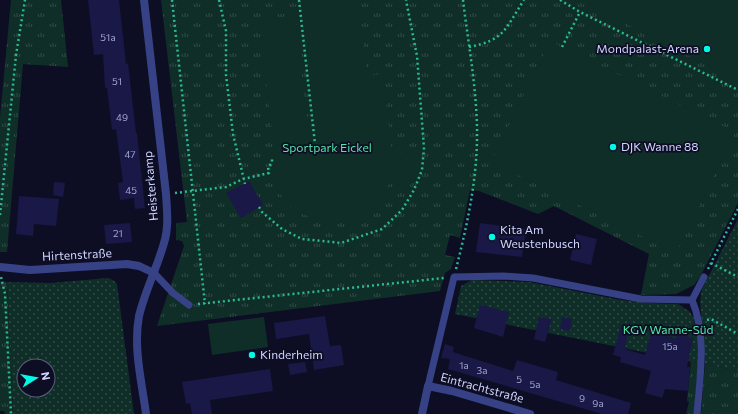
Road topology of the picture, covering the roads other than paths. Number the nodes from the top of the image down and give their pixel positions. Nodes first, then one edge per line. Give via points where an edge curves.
1 (144, 0) edge
2 (0, 267) edge
3 (154, 273) junction
4 (704, 277) road end
5 (692, 300) junction
6 (189, 305) road end
7 (428, 386) junction
8 (146, 414) edge
9 (422, 414) edge
10 (530, 414) edge
11 (697, 414) edge

1 - 3 street, Heisterkamp via 166,194 165,242
2 - 3 street, Hirtenstraße via 30,270 127,264
3 - 6 lane
3 - 8 street, Heisterkamp via 139,316 137,334
4 - 5 lane
5 - 7 lane via 641,299 533,278 454,277
5 - 11 lane via 698,320 701,365
7 - 9 street
7 - 10 street, Eintrachtstraße

